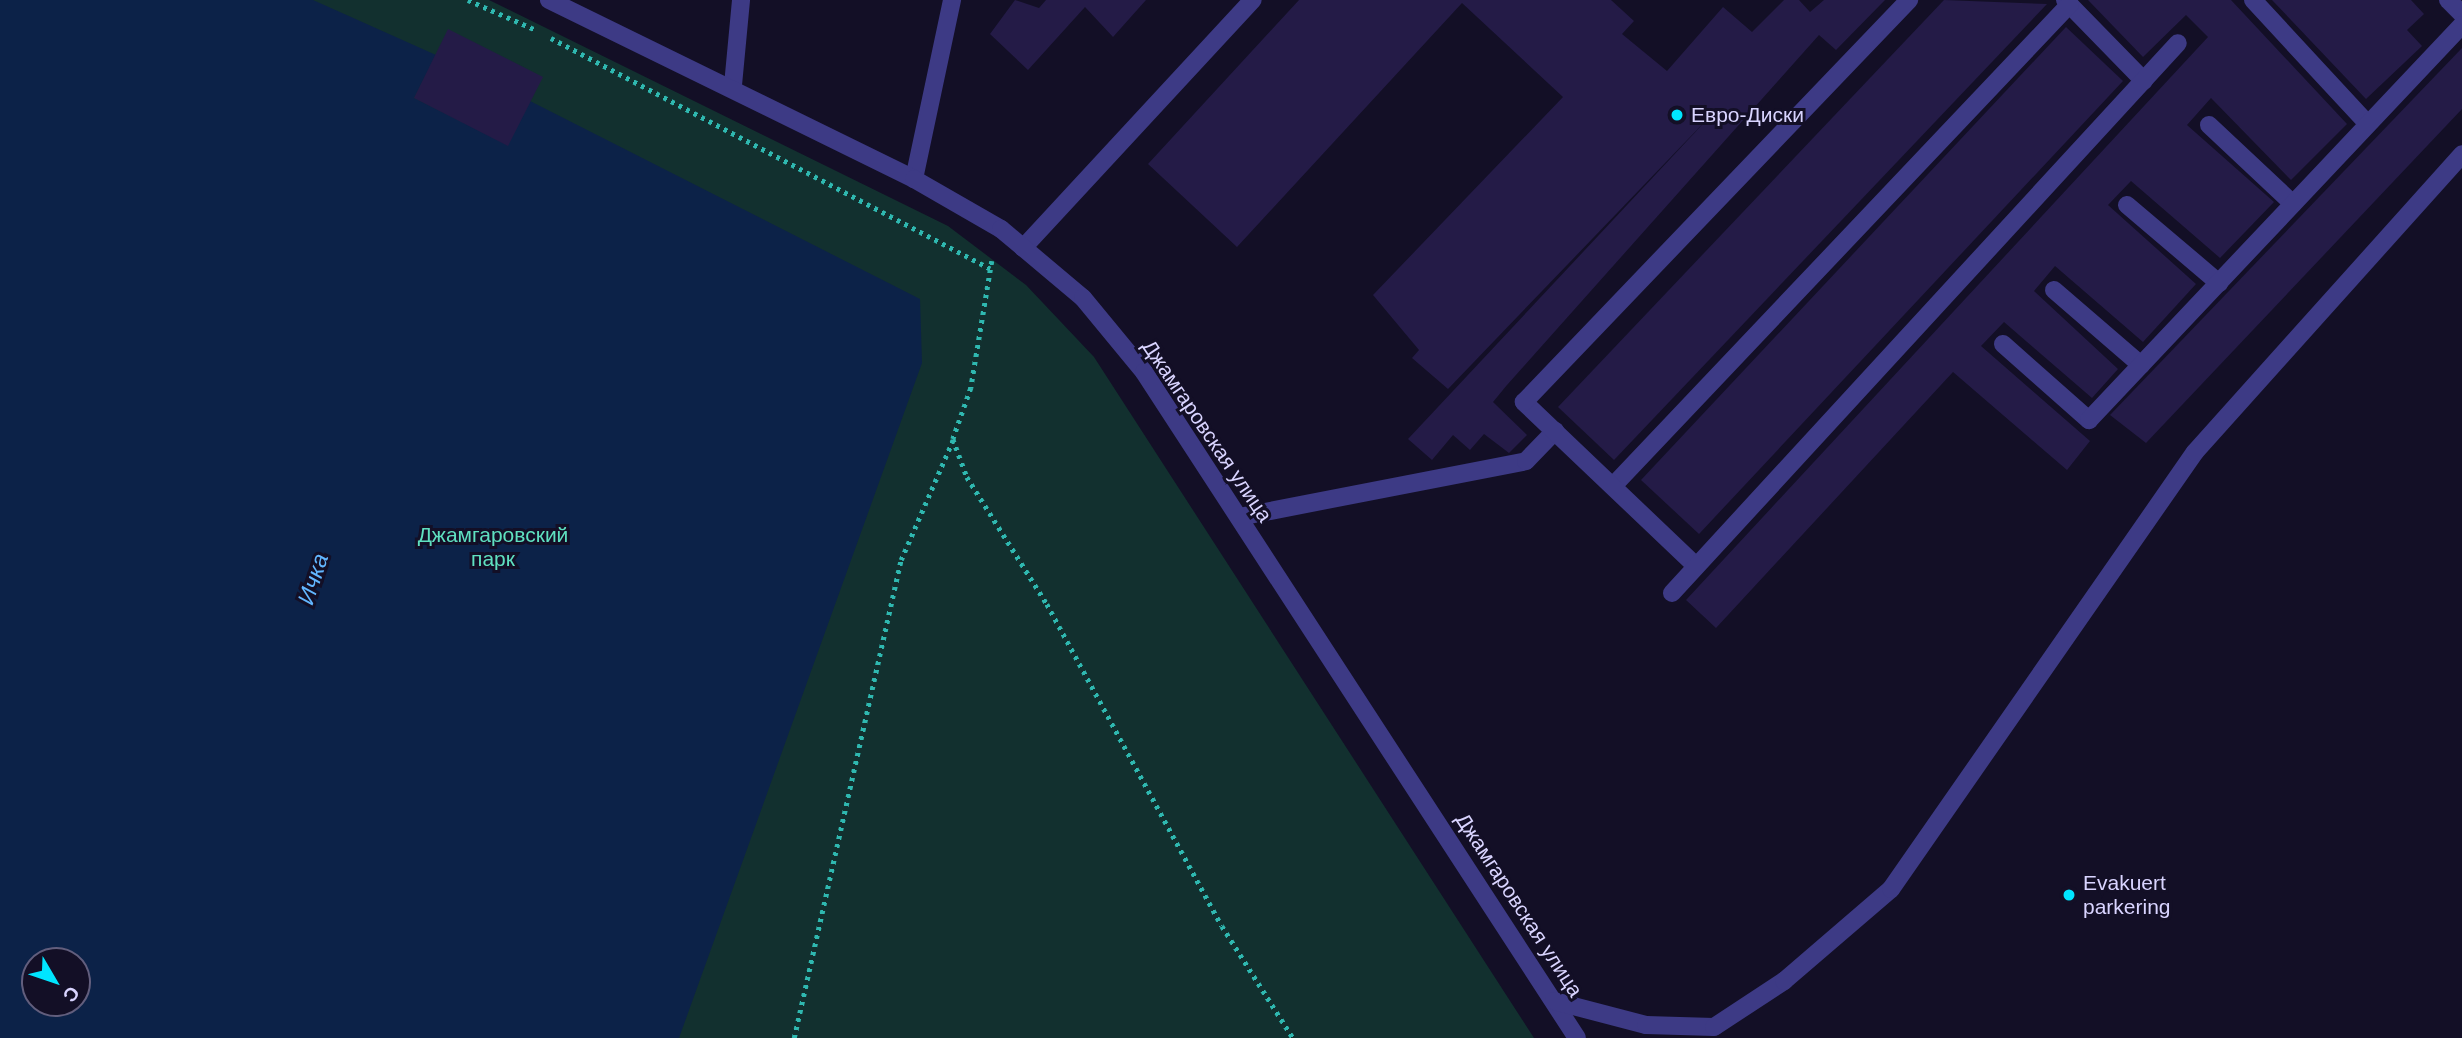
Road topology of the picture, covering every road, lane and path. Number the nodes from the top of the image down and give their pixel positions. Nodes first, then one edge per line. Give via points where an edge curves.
1 (468, 0) edge
2 (549, 0) edge
3 (741, 0) edge
4 (952, 0) edge
5 (1253, 0) edge
6 (1909, 0) edge
7 (2253, 0) edge
8 (2448, 0) edge
9 (2068, 2) edge
10 (2462, 14) edge
11 (2462, 25) edge
12 (2178, 43) dead end
13 (2144, 81) junction
14 (733, 85) junction
15 (2368, 124) junction
16 (2209, 125) dead end
17 (2462, 154) edge
18 (914, 179) junction
19 (2293, 204) junction
20 (2127, 205) dead end
21 (1001, 229) junction
22 (1023, 248) junction
23 (990, 268) junction
24 (2219, 282) junction
25 (2054, 290) dead end
26 (2003, 344) dead end
27 (2141, 365) junction
28 (1555, 431) junction
29 (953, 439) junction
30 (1613, 486) junction
31 (1239, 517) junction
32 (1696, 566) junction
33 (1672, 593) dead end
34 (1554, 1001) junction
35 (1709, 1032) edge
36 (794, 1038) edge
37 (1293, 1038) edge
38 (1577, 1038) edge

1 - 23 path
2 - 14 street, Джамгаровская улица
3 - 14 street
4 - 18 street
5 - 22 street
6 - 28 street via 1524,402
7 - 15 street
8 - 10 street
9 - 13 street
9 - 30 street
11 - 15 street
12 - 13 street
13 - 32 street
14 - 18 street, Джамгаровская улица
15 - 19 street
16 - 19 street
17 - 35 street via 2195,453 1891,889 1784,981
18 - 21 street, Джамгаровская улица
19 - 24 street
20 - 24 street
21 - 22 street, Джамгаровская улица
21 - 23 path
22 - 31 street, Джамгаровская улица via 1083,298 1144,372
23 - 29 path via 971,388
24 - 27 street
25 - 27 street
26 - 27 street via 2089,420
28 - 30 street
28 - 31 street via 1526,461
29 - 36 path via 901,560
29 - 37 path via 967,477 1047,604 1222,926
30 - 32 street
31 - 34 street, Джамгаровская улица
32 - 33 street
34 - 35 street via 1646,1026
34 - 38 street, Джамгаровская улица

